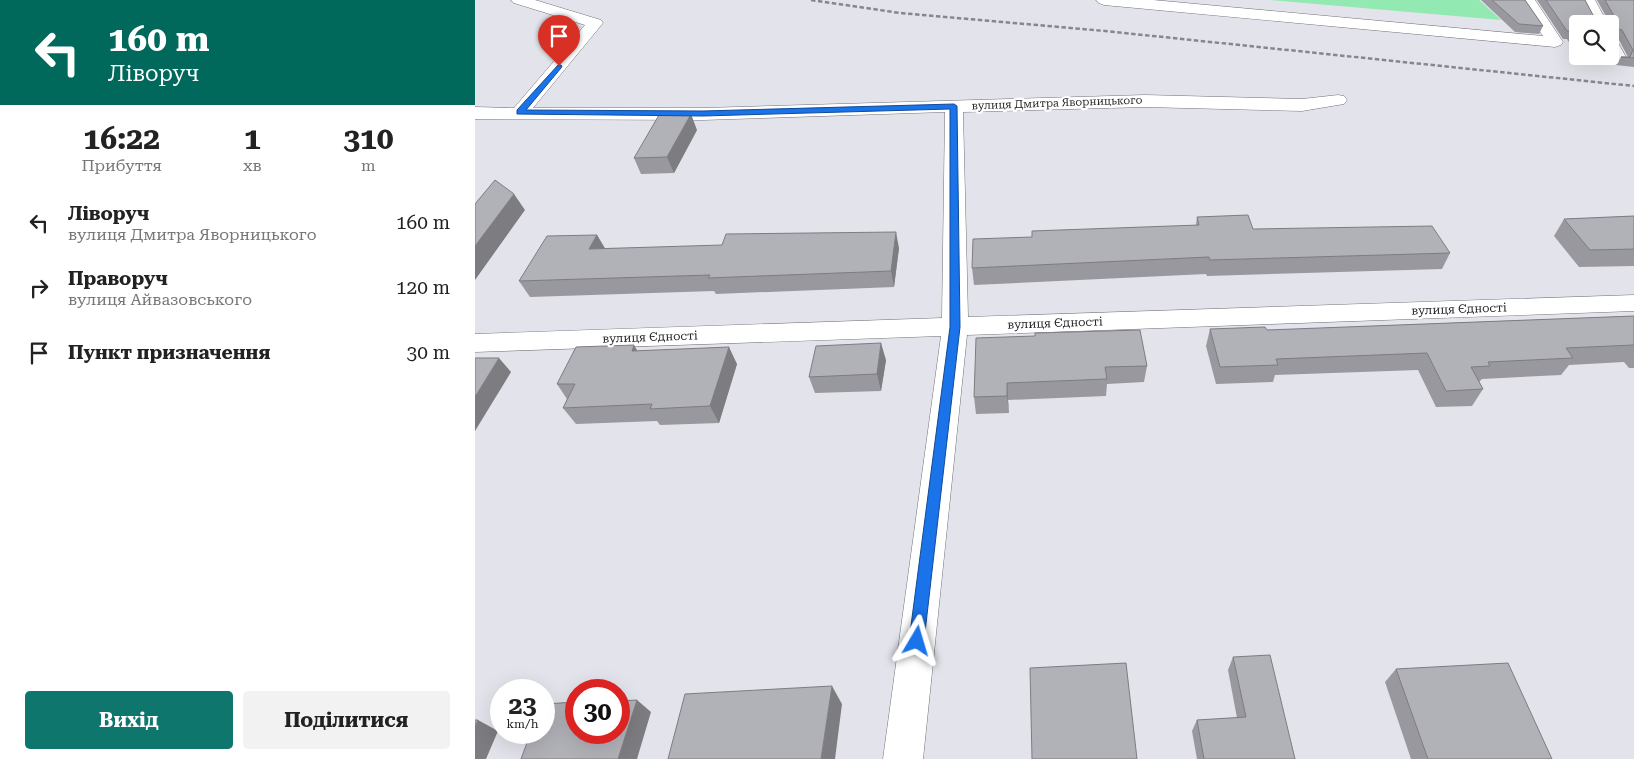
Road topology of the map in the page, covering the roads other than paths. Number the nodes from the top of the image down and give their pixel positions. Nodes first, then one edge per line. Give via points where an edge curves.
1 (519, 0) edge
2 (1104, 0) edge
3 (1527, 0) edge
4 (1587, 0) edge
5 (1595, 15) edge
6 (1339, 100) dead end
7 (954, 106) junction
8 (520, 112) junction
9 (475, 113) edge
10 (1634, 304) edge
11 (955, 327) junction
12 (475, 343) edge
13 (903, 759) edge

1 - 8 street via 595,23
2 - 3 street via 1555,42
4 - 5 street
6 - 7 street, вулиця Дмитра Яворницького via 1302,105 1145,100
7 - 8 street, вулиця Дмитра Яворницького via 703,114
7 - 11 street
8 - 9 street, вулиця Дмитра Яворницького
10 - 11 street, вулиця Єдності
11 - 12 street, вулиця Єдності
11 - 13 street

